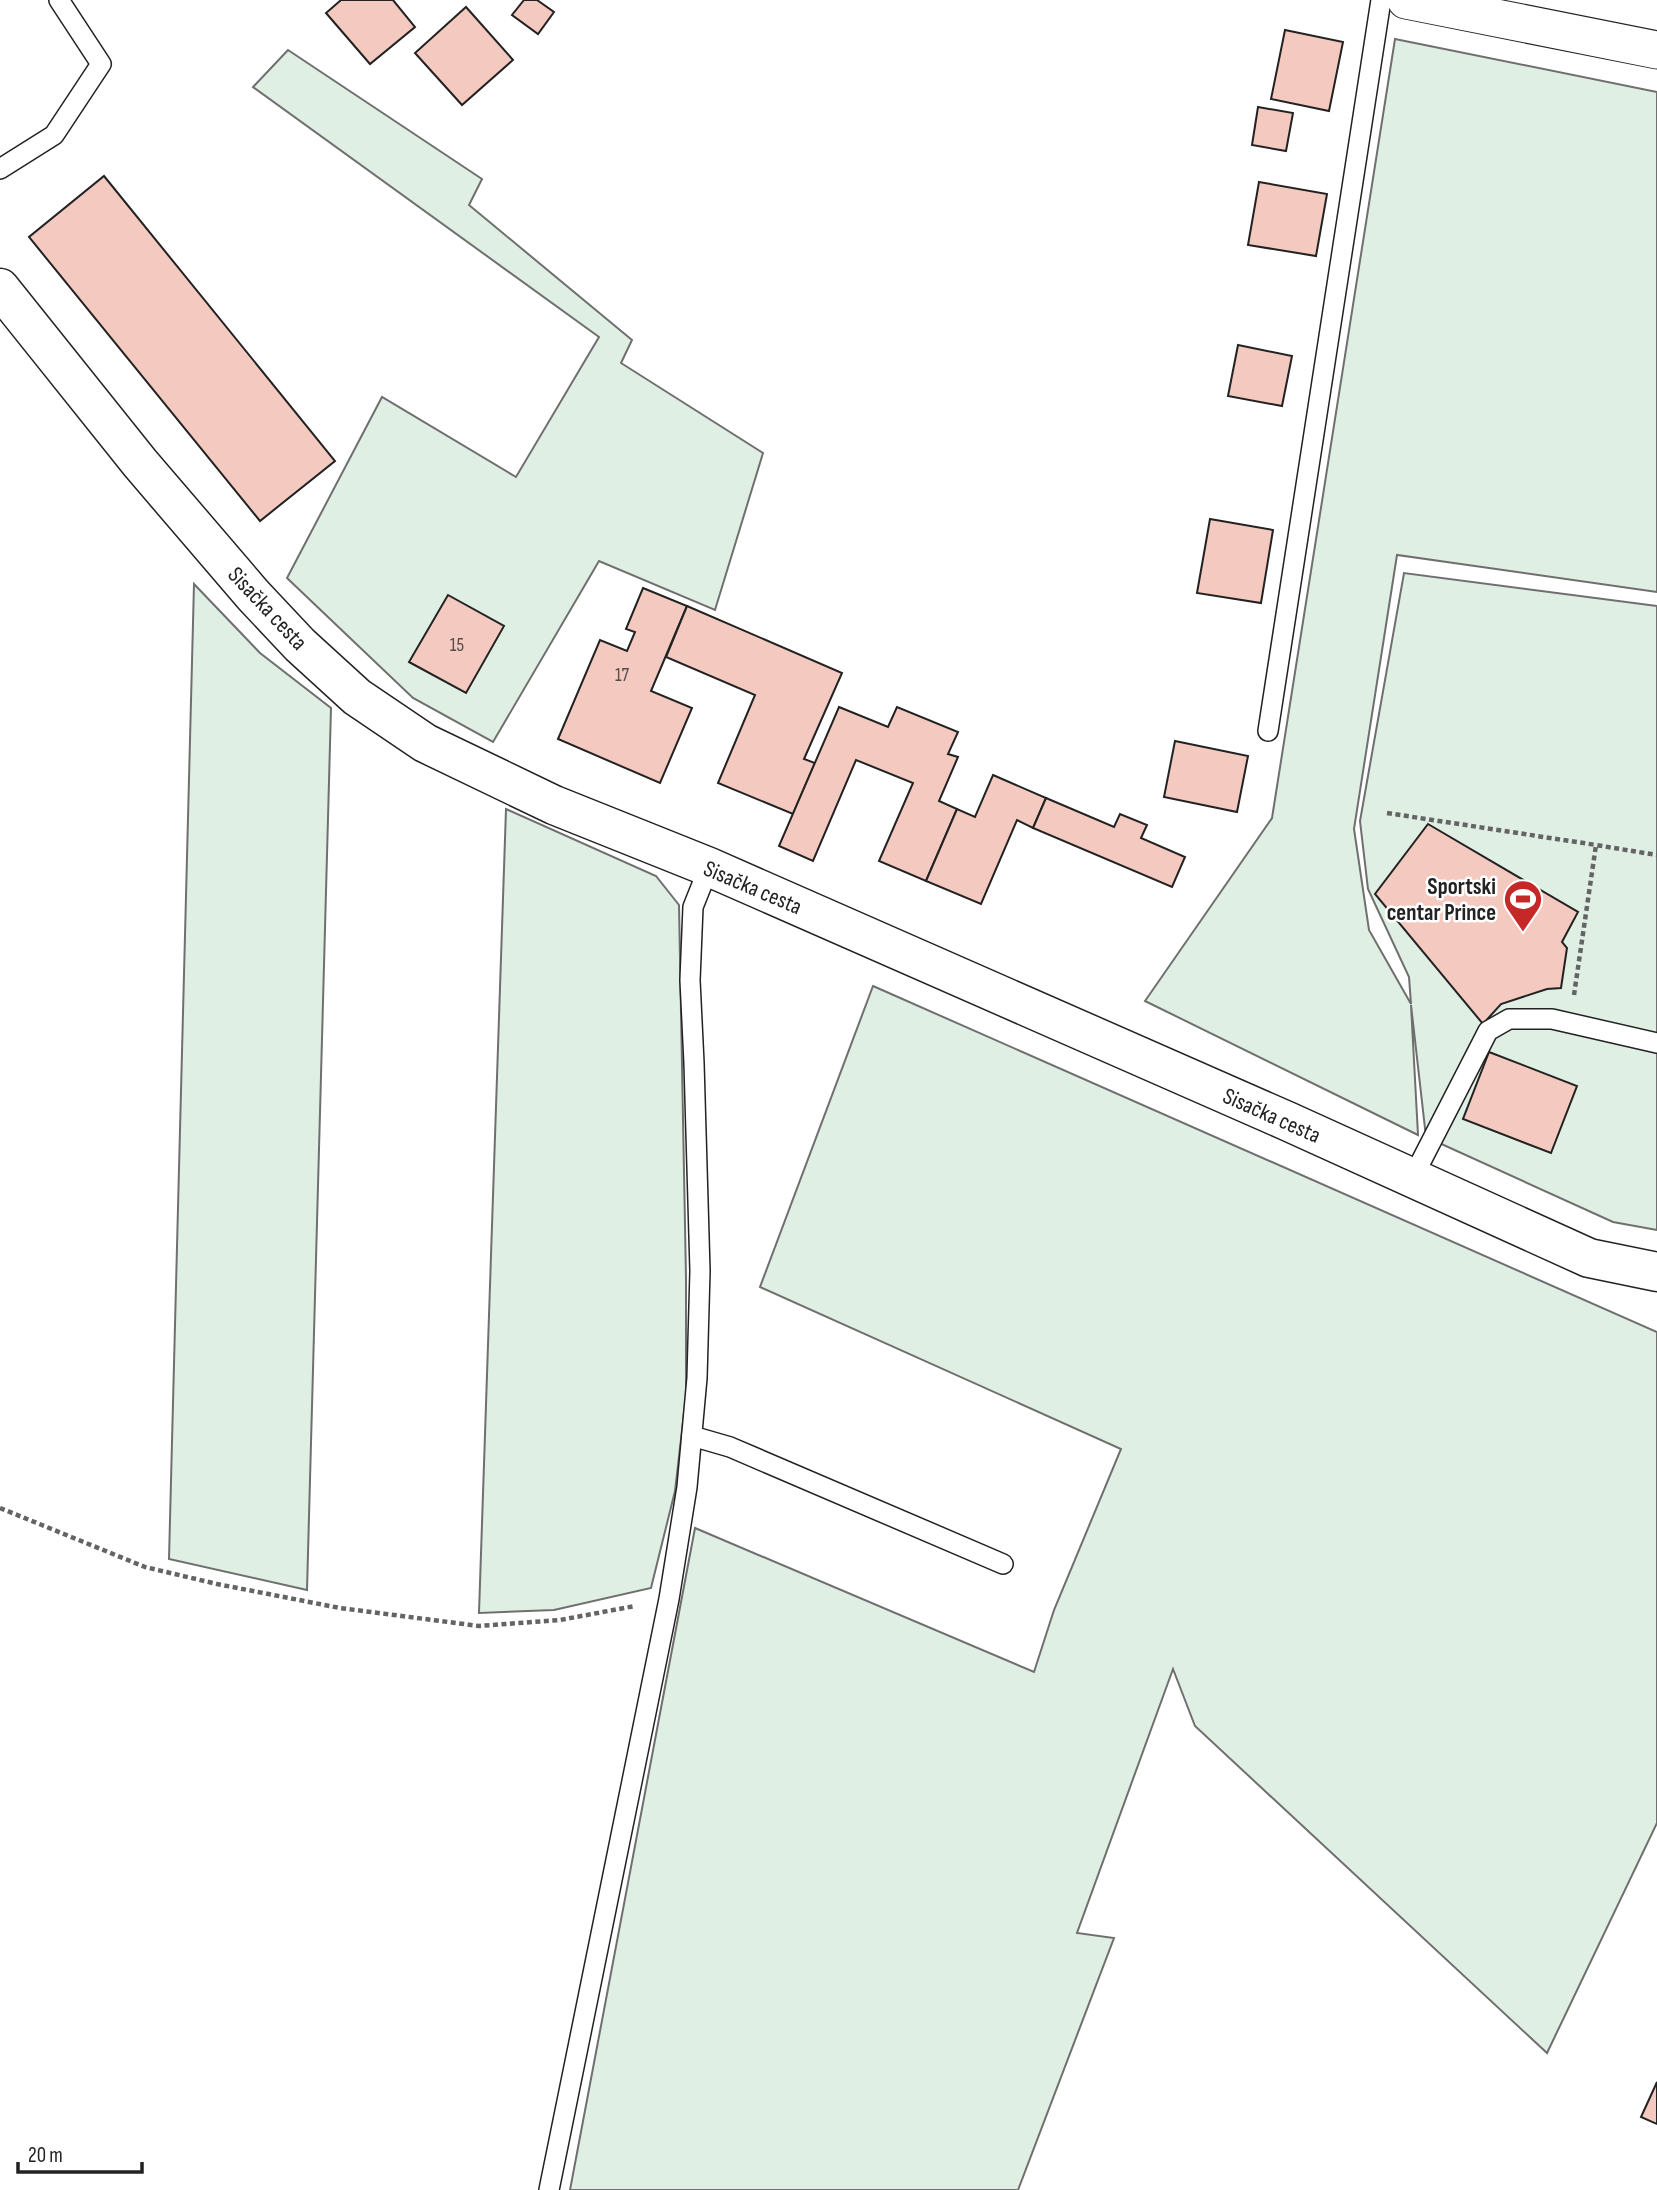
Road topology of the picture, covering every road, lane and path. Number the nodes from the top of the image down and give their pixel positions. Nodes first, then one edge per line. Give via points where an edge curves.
1 (59, 0) edge
2 (1381, 0) edge
3 (1406, 0) edge
4 (1657, 50) edge
5 (0, 169) edge
6 (0, 288) edge
7 (1268, 731) dead end
8 (1387, 813) dead end
9 (1596, 845) junction
10 (1657, 855) edge
11 (709, 867) junction
12 (1577, 974) dead end
13 (1657, 1043) edge
14 (1413, 1178) junction
15 (1590, 1258) junction
16 (1657, 1272) edge
17 (1657, 1289) edge
18 (692, 1436) junction
19 (0, 1508) edge
20 (1003, 1564) dead end
21 (669, 1600) junction
22 (550, 2190) edge

1 - 5 lane via 101,64 54,135
2 - 7 lane
3 - 4 street
6 - 11 main road, Sisačka cesta via 253,595 357,697 425,743 554,805
8 - 9 path
9 - 10 path
9 - 12 path
11 - 14 main road, Sisačka cesta
11 - 18 lane via 693,907 690,980 699,1271
13 - 14 lane via 1552,1019 1509,1019 1488,1031
14 - 15 main road, Sisačka cesta
15 - 16 main road, Sisačka cesta
15 - 17 street
18 - 20 lane via 730,1447
18 - 21 lane
19 - 21 path via 145,1567 340,1608 479,1626 560,1620
21 - 22 lane

